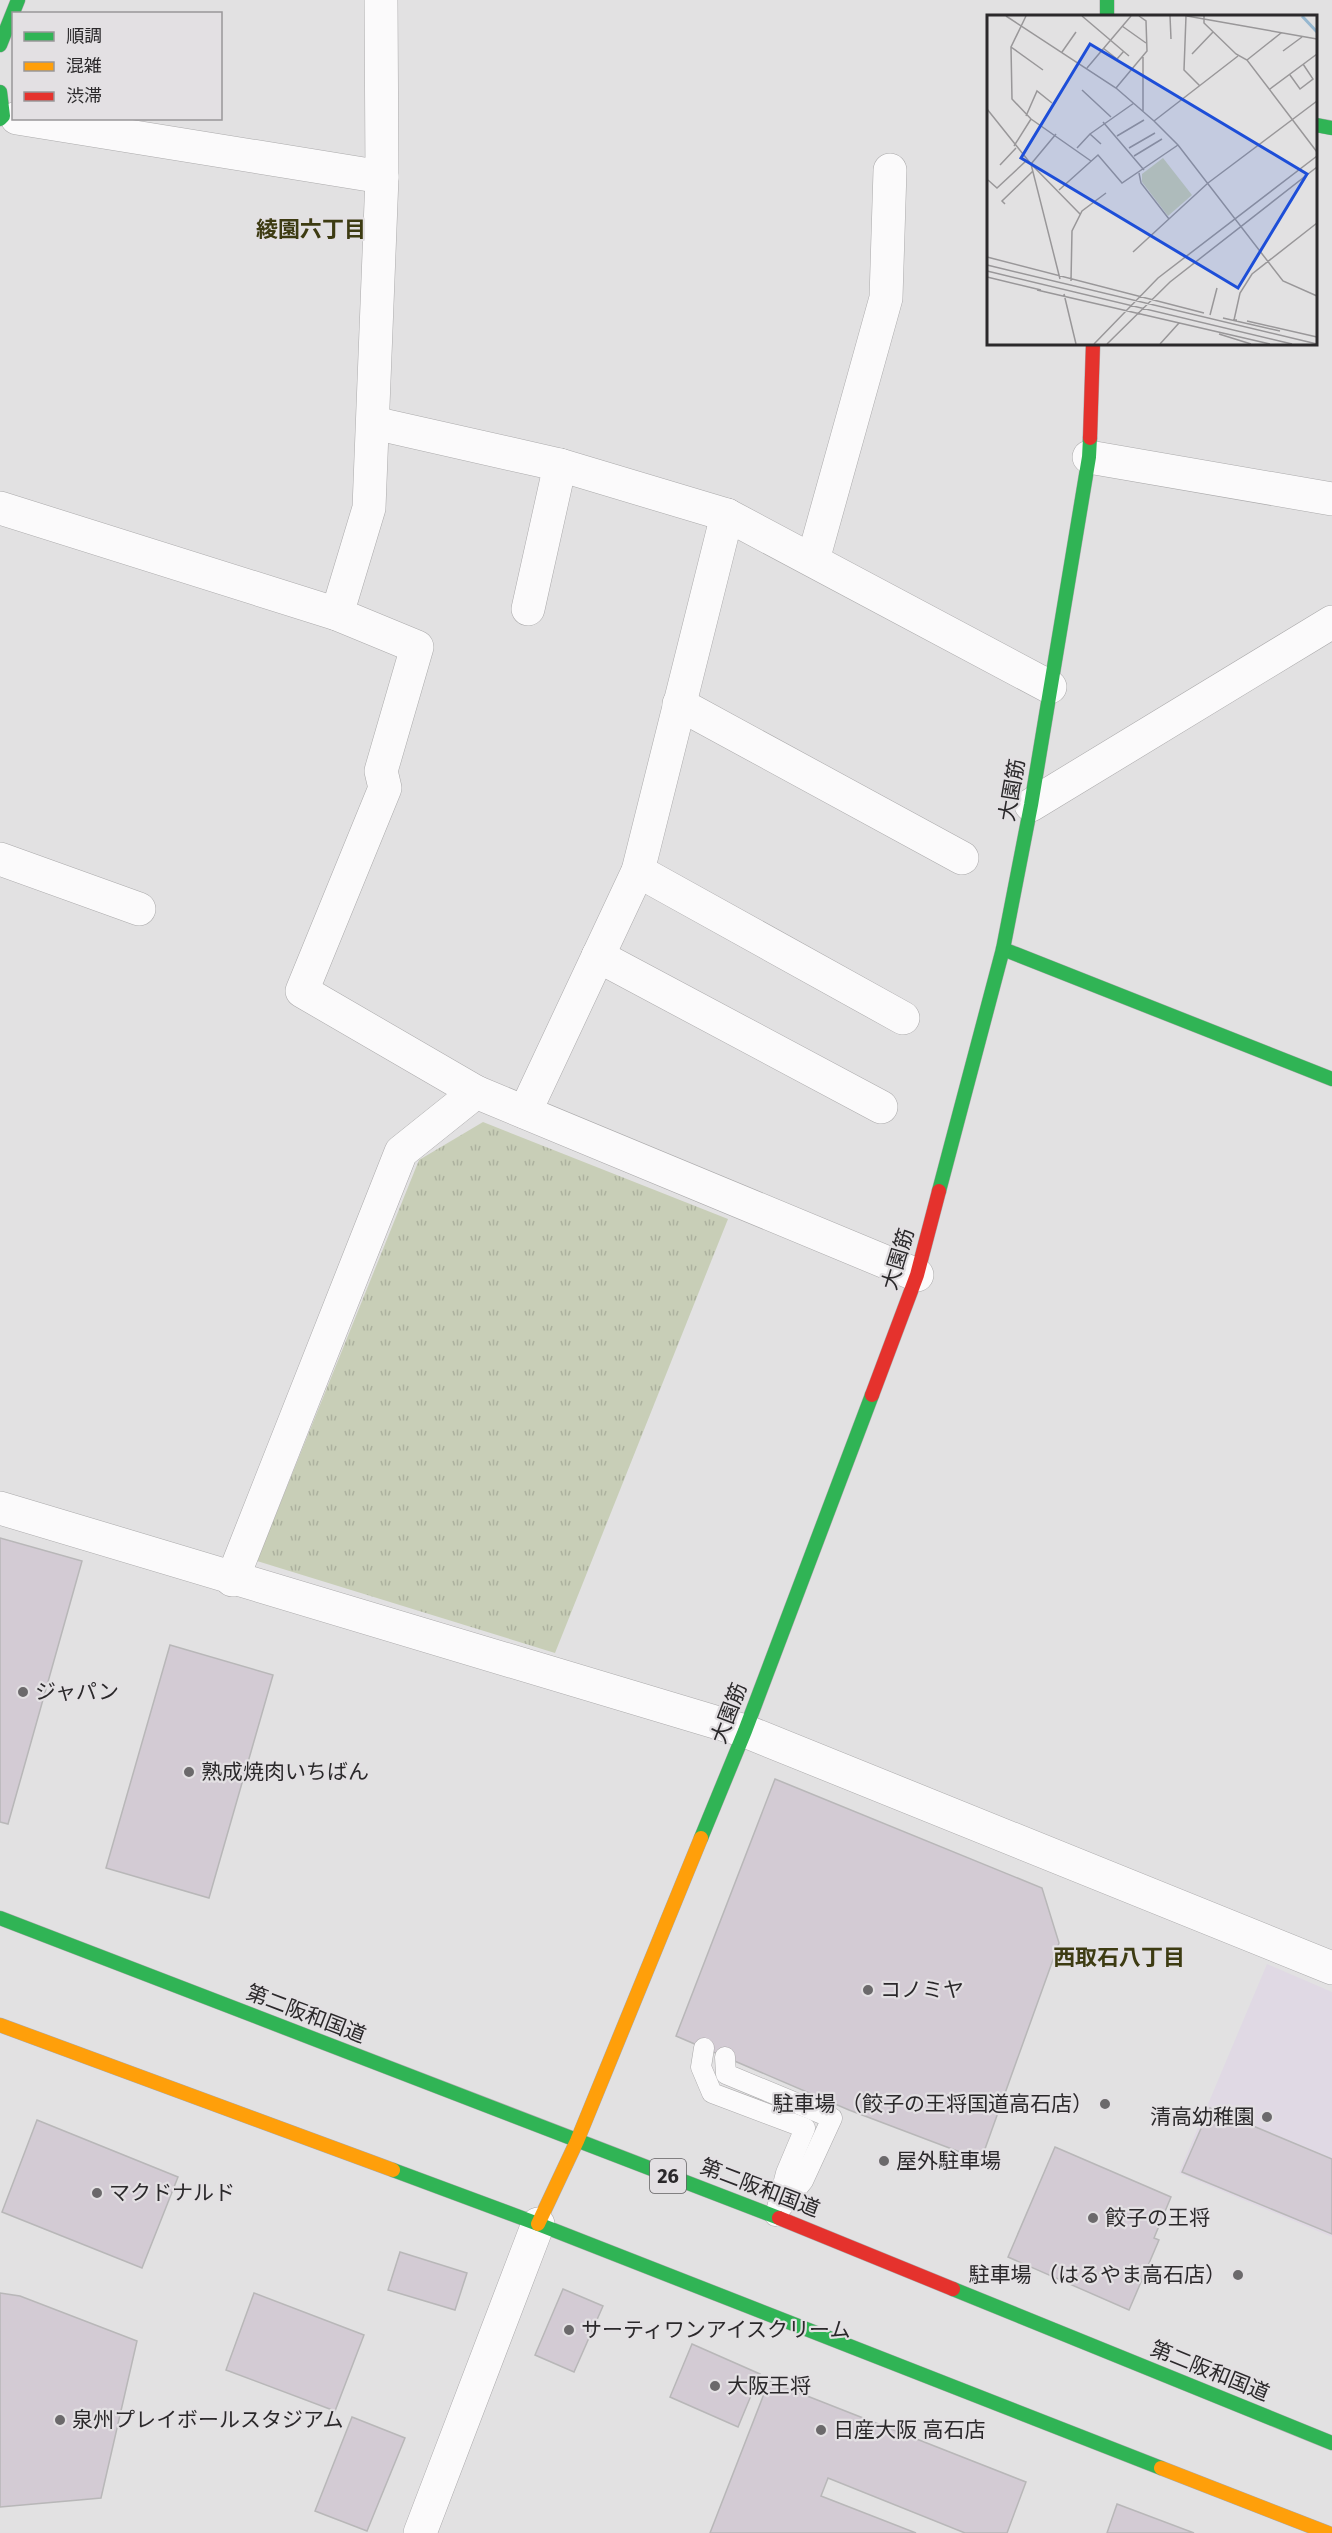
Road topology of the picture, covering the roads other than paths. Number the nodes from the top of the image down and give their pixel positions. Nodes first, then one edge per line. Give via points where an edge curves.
1 (381, 0) edge
2 (12, 15) edge
3 (0, 45) edge
4 (31, 120) edge
5 (1317, 125) edge
6 (1332, 128) edge
7 (890, 170) dead end
8 (382, 177) junction
9 (1093, 345) edge
10 (374, 423) junction
11 (1089, 457) junction
12 (560, 465) junction
13 (1332, 499) edge
14 (0, 508) edge
15 (727, 515) junction
16 (813, 560) junction
17 (528, 609) dead end
18 (337, 614) junction
19 (1332, 622) edge
20 (1050, 687) junction
21 (679, 704) junction
22 (1031, 805) junction
23 (962, 858) dead end
24 (0, 859) edge
25 (638, 871) junction
26 (139, 909) dead end
27 (1003, 949) junction
28 (598, 956) junction
29 (903, 1018) dead end
30 (1332, 1079) edge
31 (476, 1092) junction
32 (881, 1107) dead end
33 (525, 1112) junction
34 (916, 1275) junction
35 (0, 1508) edge
36 (232, 1580) junction
37 (745, 1731) junction
38 (0, 1918) edge
39 (1332, 1968) edge
40 (0, 2025) edge
41 (704, 2048) dead end
42 (725, 2058) dead end
43 (577, 2141) junction
44 (775, 2216) junction
45 (538, 2224) junction
46 (1332, 2443) edge
47 (420, 2533) edge
48 (1328, 2533) edge

1 - 8 street
2 - 3 main road
4 - 8 street
5 - 6 main road
7 - 16 street via 886,298
8 - 10 street
9 - 11 main road, 大園筋
10 - 12 street
10 - 18 street via 369,508
11 - 13 street
11 - 20 main road, 大園筋
12 - 15 street
12 - 17 street
14 - 18 street
15 - 16 street
15 - 21 street
16 - 20 street
18 - 31 street via 417,646 381,771 385,788 302,991
19 - 22 street
20 - 22 main road, 大園筋
21 - 23 street
21 - 25 street
22 - 27 main road, 大園筋
24 - 26 street
25 - 28 street
25 - 29 street
27 - 30 main road
27 - 34 main road, 大園筋
28 - 32 street
28 - 33 street
31 - 33 street
31 - 36 street via 401,1152
33 - 34 street
34 - 37 main road, 大園筋
35 - 36 street
36 - 37 street
37 - 39 street
37 - 43 main road, 大園筋
38 - 43 main road, 第二阪和国道 / 26
40 - 45 main road
41 - 44 lane via 701,2067 712,2093 805,2128 786,2173
42 - 44 lane via 726,2074 832,2118 803,2181
43 - 44 main road, 第二阪和国道 / 26
43 - 45 main road, 大園筋
44 - 46 main road, 第二阪和国道 / 26
45 - 47 street
45 - 48 main road

